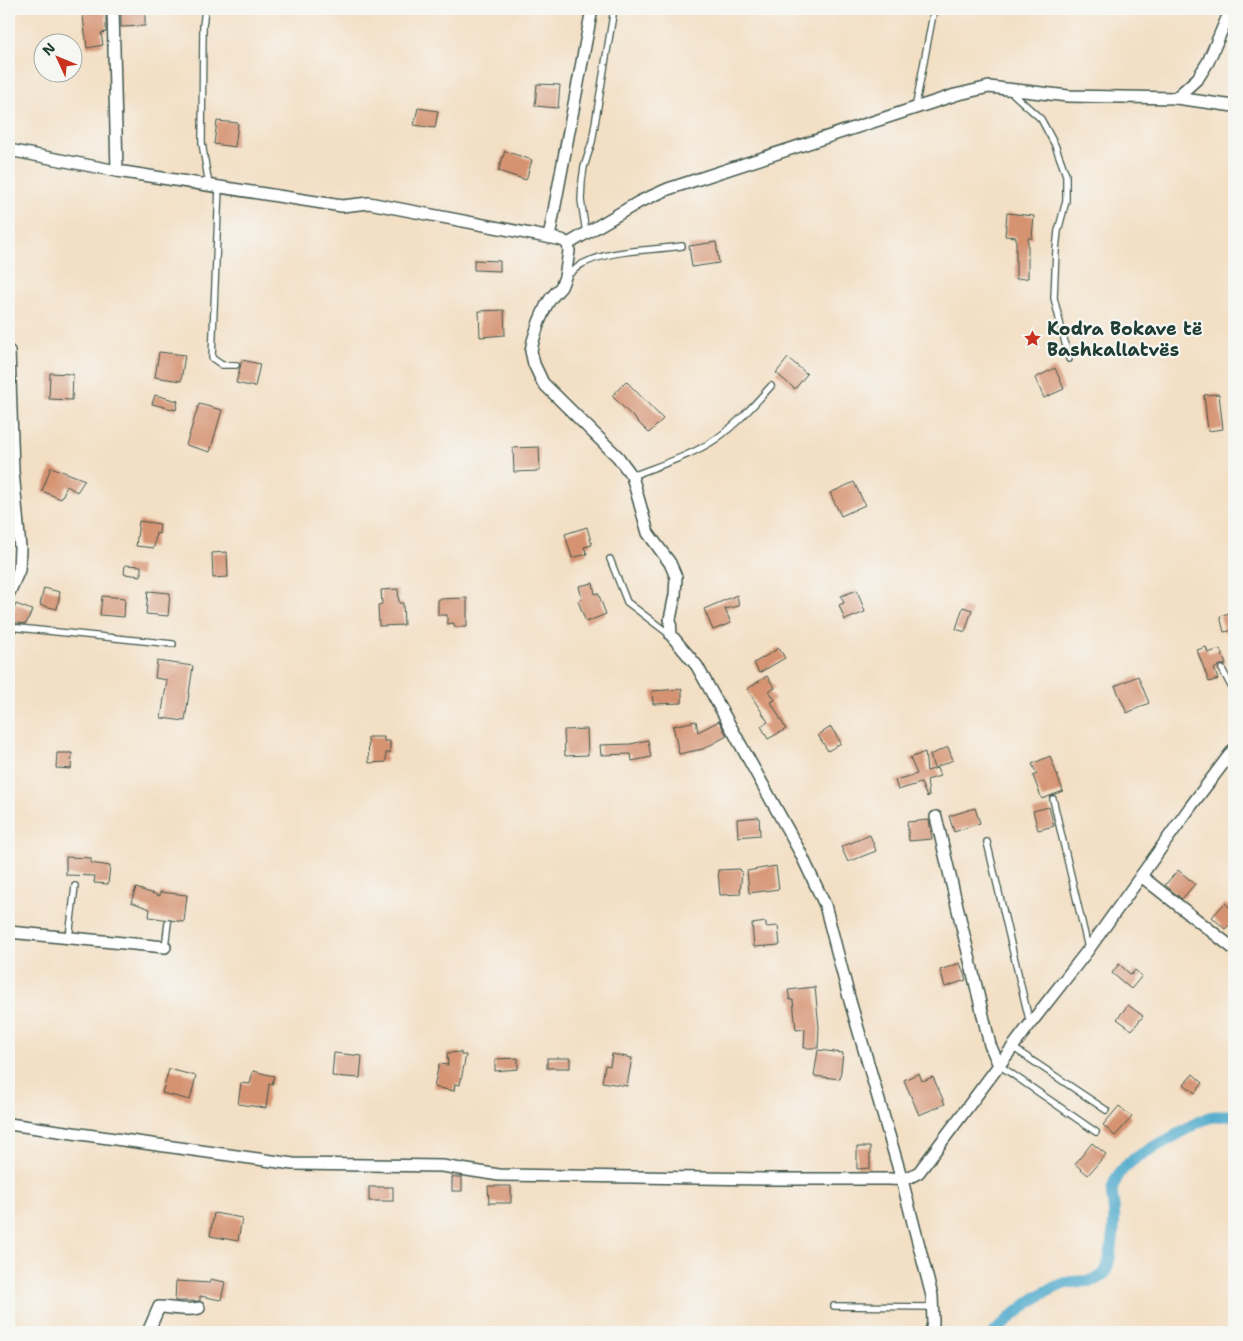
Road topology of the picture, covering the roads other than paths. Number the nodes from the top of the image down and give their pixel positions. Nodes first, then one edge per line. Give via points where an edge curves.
1 (113, 9) edge
2 (205, 9) edge
3 (592, 9) edge
4 (614, 9) edge
5 (934, 9) edge
6 (1231, 9) edge
7 (1007, 88) junction
8 (1176, 98) junction
9 (1234, 106) edge
10 (915, 109) junction
11 (9, 150) edge
12 (117, 171) junction
13 (214, 186) junction
14 (586, 233) junction
15 (549, 237) junction
16 (568, 244) junction
17 (682, 246) dead end
18 (565, 277) junction
19 (9, 351) edge
20 (1069, 359) dead end
21 (236, 365) dead end
22 (9, 368) edge
23 (771, 386) dead end
24 (632, 476) junction
25 (610, 559) dead end
26 (9, 593) edge
27 (9, 627) edge
28 (671, 635) junction
29 (173, 644) dead end
30 (1222, 669) dead end
31 (1234, 692) edge
32 (1234, 749) edge
33 (1053, 799) dead end
34 (936, 817) dead end
35 (987, 842) dead end
36 (1141, 876) junction
37 (75, 886) dead end
38 (168, 923) dead end
39 (9, 932) edge
40 (69, 938) junction
41 (165, 947) joint
42 (1234, 949) edge
43 (1088, 950) junction
44 (1030, 1024) junction
45 (1012, 1047) junction
46 (999, 1065) junction
47 (1106, 1110) dead end
48 (9, 1124) edge
49 (1096, 1132) dead end
50 (902, 1180) junction
51 (834, 1306) dead end
52 (933, 1307) junction
53 (199, 1308) dead end
54 (148, 1332) edge
55 (931, 1332) edge

1 - 12 street
2 - 13 lane via 202,143
3 - 15 street
4 - 14 lane via 592,142 582,181
5 - 10 lane
6 - 8 street via 1208,62 1198,78
7 - 8 street via 1068,96
7 - 10 street via 989,87
7 - 20 lane via 1041,119 1066,176 1066,201 1056,250 1054,298
8 - 9 street
10 - 14 street via 668,189
11 - 12 street
12 - 13 street
13 - 15 street via 342,206 369,203
13 - 21 lane via 212,358 222,365
14 - 16 street
15 - 16 street
16 - 18 street
17 - 18 lane via 599,258 581,264
18 - 24 street via 539,322 531,351 534,364 547,387 618,456
19 - 22 street
22 - 26 street via 20,548 19,570
23 - 24 lane via 741,419 716,439 688,455
24 - 28 street via 648,533 676,577
25 - 28 lane via 627,602
27 - 29 lane
28 - 50 street via 697,666 826,905
30 - 31 lane
32 - 36 street
33 - 43 lane
34 - 46 street via 990,1045
35 - 44 lane
36 - 42 street
36 - 43 street
37 - 40 lane
38 - 41 lane
39 - 40 street
40 - 41 street
43 - 44 street
44 - 45 street
45 - 46 street
45 - 47 lane
46 - 49 lane
46 - 50 street via 919,1172
48 - 50 street via 293,1164 442,1166 499,1175
50 - 52 street
51 - 52 lane
52 - 55 street
53 - 54 street via 159,1307

